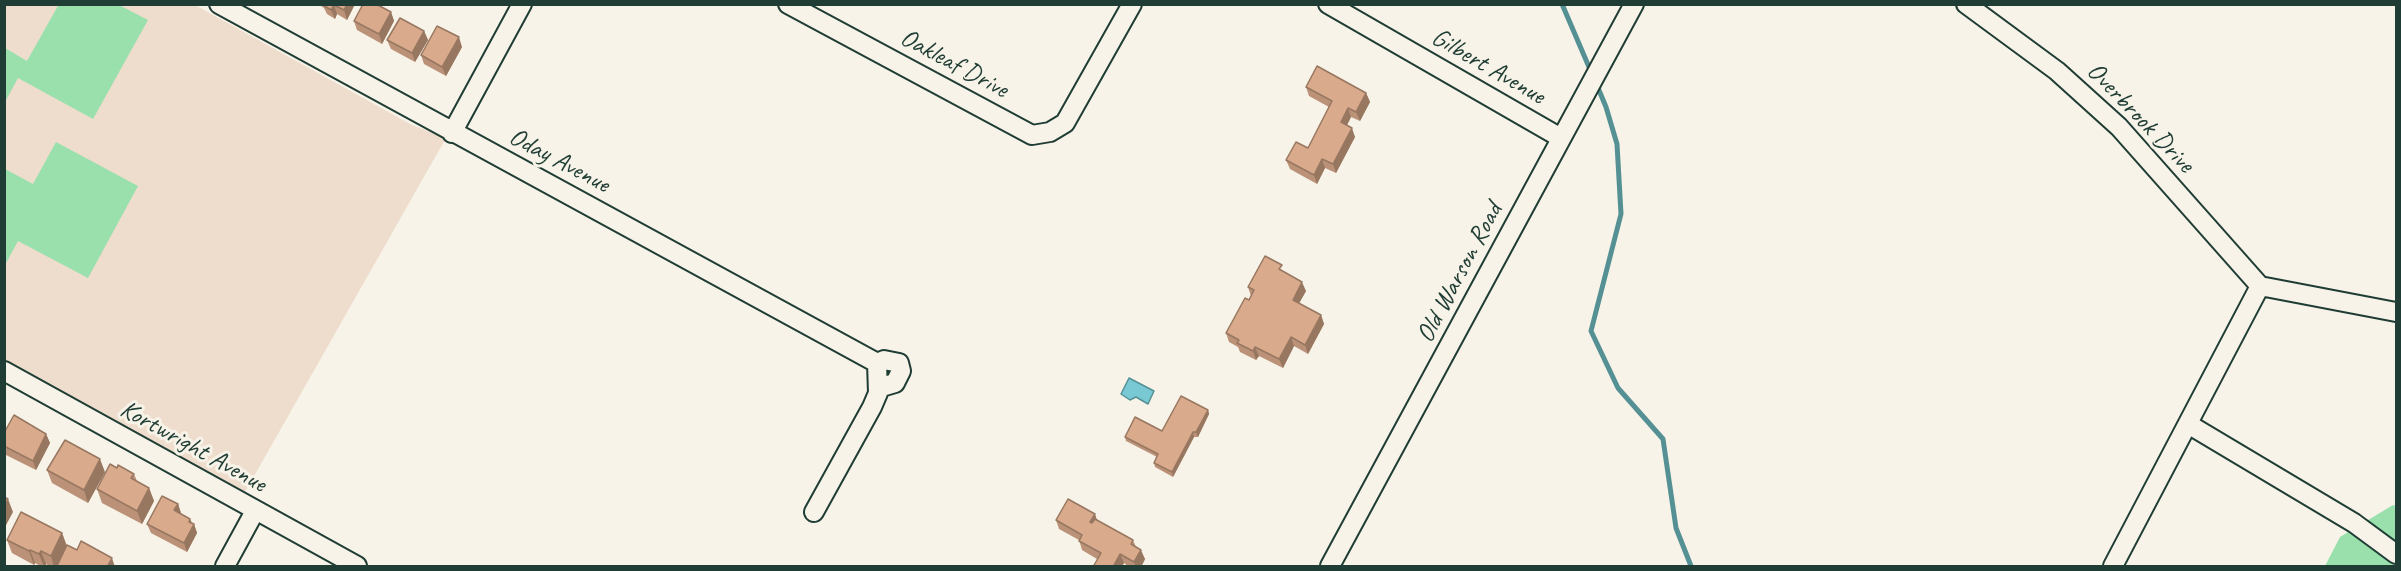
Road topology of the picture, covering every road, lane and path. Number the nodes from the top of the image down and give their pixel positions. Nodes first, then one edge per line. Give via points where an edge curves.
1 (219, 4) edge
2 (522, 4) edge
3 (788, 4) edge
4 (1132, 4) edge
5 (1328, 4) edge
6 (1634, 4) edge
7 (1966, 4) edge
8 (452, 133) junction
9 (1561, 138) junction
10 (2260, 286) junction
11 (2397, 312) edge
12 (4, 371) edge
13 (2188, 424) junction
14 (255, 511) junction
15 (814, 512) dead end
16 (2397, 554) edge
17 (225, 567) edge
18 (357, 567) edge
19 (1330, 567) edge
20 (2113, 567) edge

1 - 8 street, Oday Avenue
2 - 8 street
3 - 4 street, Oakleaf Drive via 1032,135 1050,132 1065,123
5 - 9 street, Gilbert Avenue
6 - 9 street, Old Warson Road
7 - 10 street, Overbrook Drive via 2056,70 2119,127
8 - 15 street, Oday Avenue via 876,363 878,388 872,407
9 - 19 street, Old Warson Road
10 - 11 street
10 - 13 street
12 - 14 street, Kortwright Avenue
13 - 16 street via 2354,523
13 - 20 street
14 - 17 street
14 - 18 street, Kortwright Avenue

